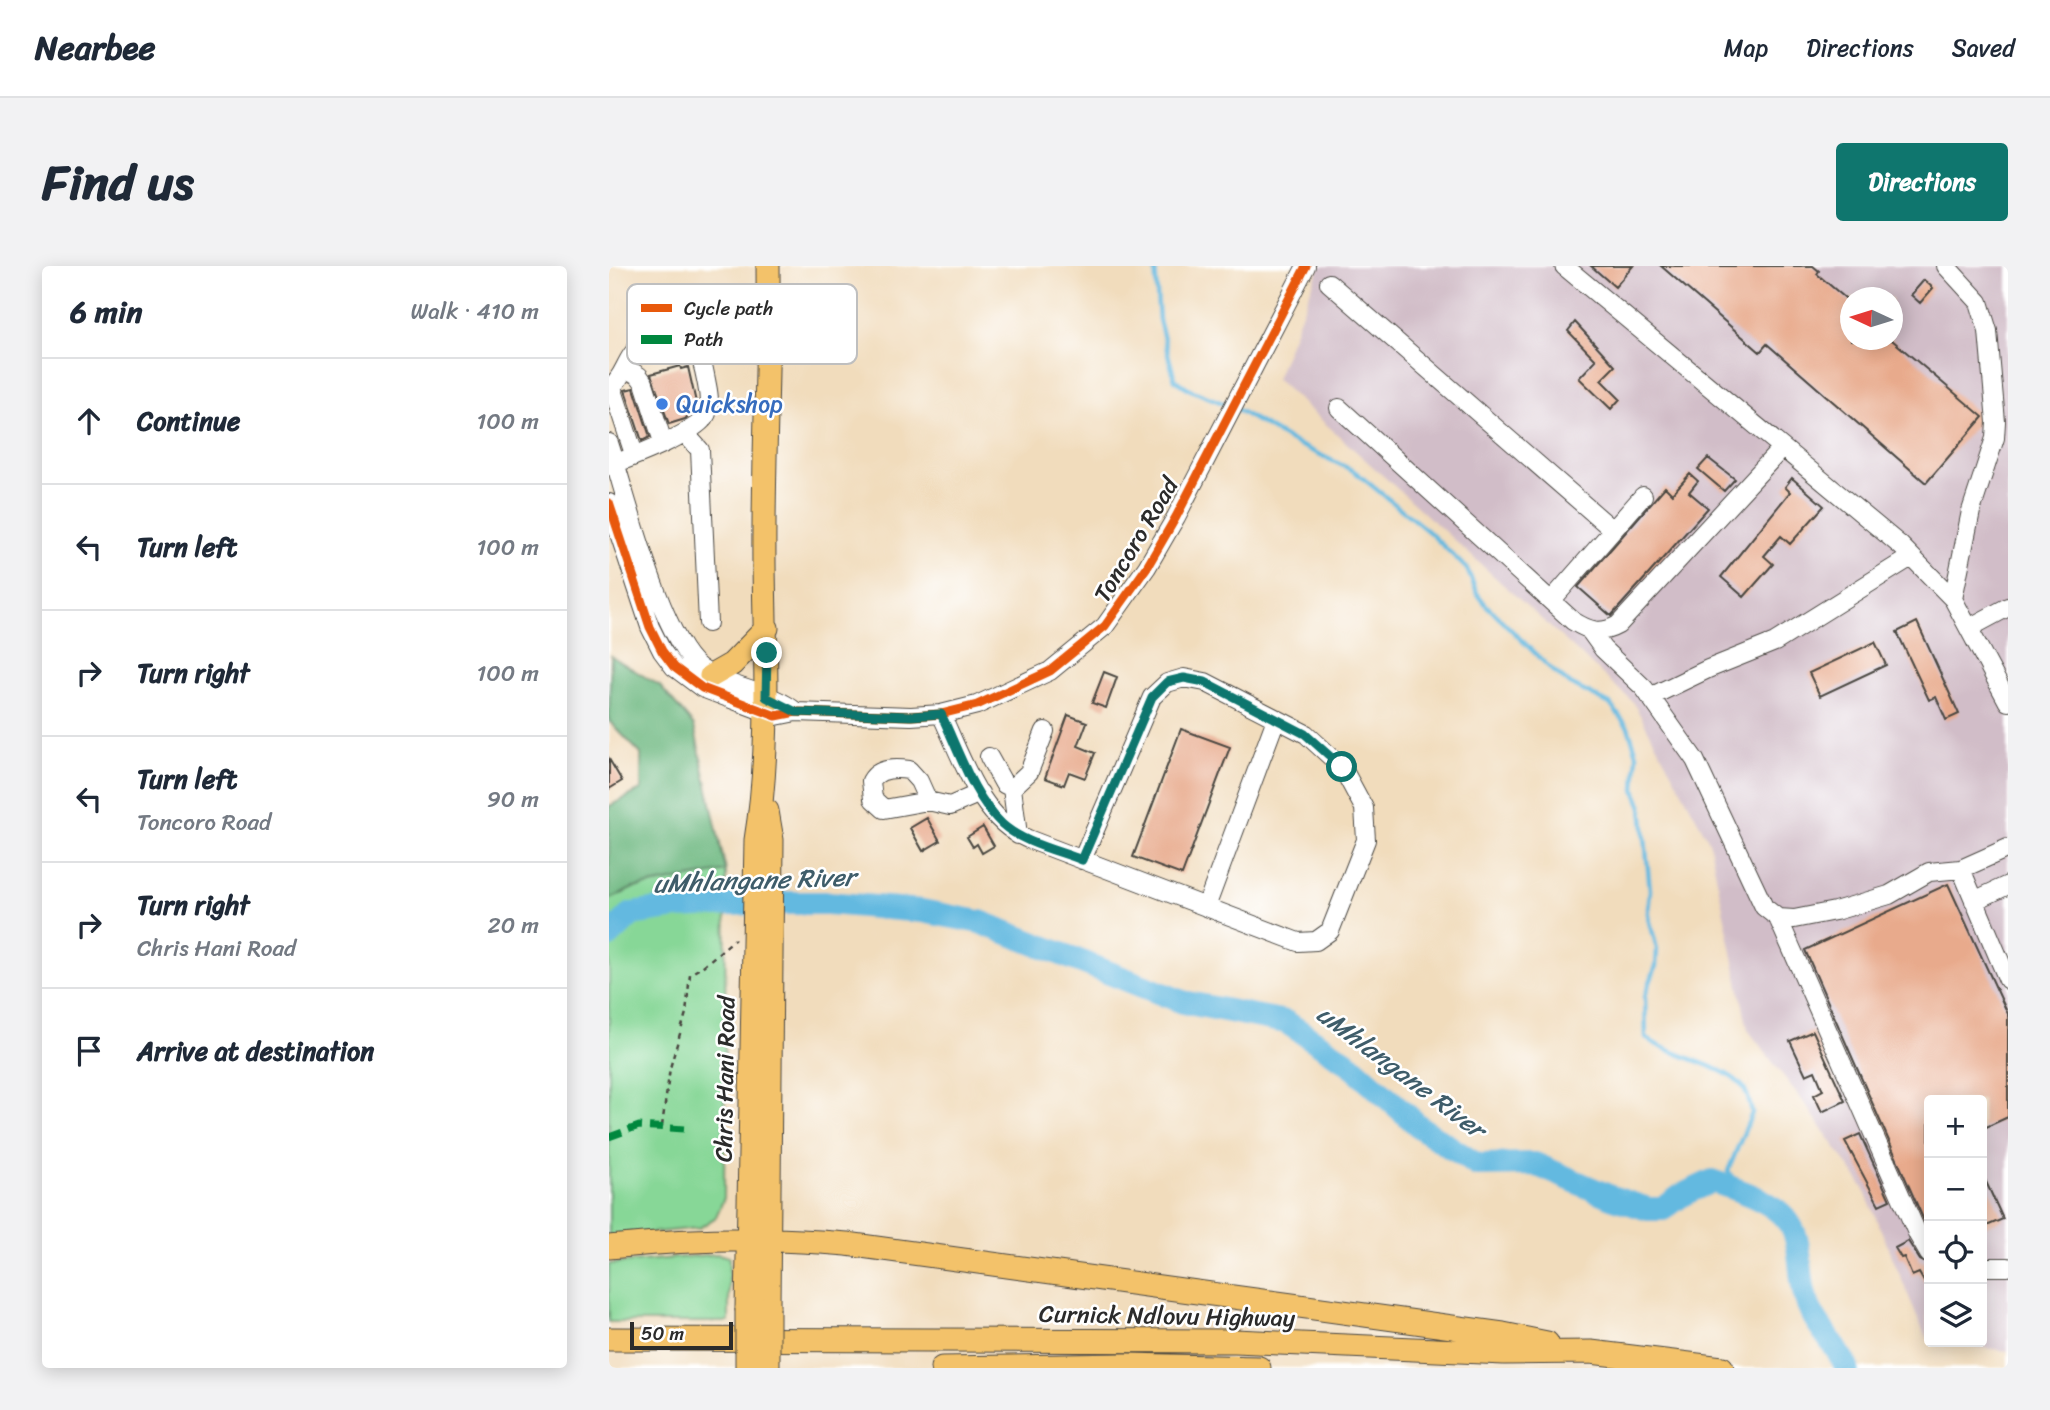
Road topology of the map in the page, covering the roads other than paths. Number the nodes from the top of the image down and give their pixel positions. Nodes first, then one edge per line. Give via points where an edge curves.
1 (768, 266) edge
2 (1306, 266) edge
3 (1564, 266) edge
4 (1946, 266) edge
5 (1329, 283) dead end
6 (768, 284) edge
7 (628, 364) edge
8 (703, 364) edge
9 (767, 364) edge
10 (626, 368) junction
11 (611, 388) edge
12 (1339, 408) dead end
13 (688, 430) junction
14 (663, 442) junction
15 (609, 443) edge
16 (1781, 449) junction
17 (634, 454) junction
18 (612, 464) edge
19 (1643, 496) dead end
20 (609, 503) edge
21 (1613, 530) junction
22 (1911, 557) junction
23 (1953, 599) junction
24 (1551, 601) junction
25 (2008, 607) edge
26 (708, 622) dead end
27 (767, 628) junction
28 (1969, 628) junction
29 (1590, 631) junction
30 (2000, 669) edge
31 (711, 676) junction
32 (1650, 697) junction
33 (2008, 702) edge
34 (766, 706) junction
35 (941, 714) junction
36 (1276, 719) junction
37 (1045, 731) dead end
38 (989, 757) dead end
39 (1012, 789) junction
40 (980, 793) junction
41 (928, 801) dead end
42 (1018, 835) junction
43 (2008, 848) edge
44 (1082, 860) junction
45 (1961, 869) junction
46 (2008, 885) edge
47 (1974, 901) junction
48 (1206, 907) junction
49 (1779, 918) junction
50 (2008, 980) edge
51 (759, 1239) junction
52 (1924, 1246) edge
53 (609, 1247) edge
54 (1987, 1267) edge
55 (2008, 1267) edge
56 (758, 1308) junction
57 (609, 1339) edge
58 (1591, 1352) junction
59 (747, 1368) edge
60 (768, 1368) edge
61 (942, 1368) edge
62 (1259, 1368) edge
63 (1722, 1368) edge

1 - 6 main road, Chris Hani Road
2 - 35 street, Toncoro Road via 1153,557 1105,626 1050,671 977,705
3 - 16 street
4 - 23 street via 1979,302 1988,331 1996,422 1996,438 1971,512
5 - 21 street
7 - 10 street
8 - 13 street via 710,399 707,414
9 - 27 main road, Chris Hani Road
10 - 11 street
10 - 14 street via 644,383
11 - 17 street
12 - 24 street
13 - 14 street
13 - 26 street via 700,450
14 - 17 street
15 - 18 street
16 - 22 street
16 - 29 street via 1618,625 1608,631
17 - 18 street
18 - 31 street via 673,634
19 - 21 street
20 - 34 street via 650,627 674,667 702,688
21 - 24 street
22 - 23 street
22 - 32 street via 1775,642
23 - 28 street
24 - 29 street
25 - 28 street
27 - 31 main road via 732,664
27 - 34 main road, Chris Hani Road
28 - 30 street
29 - 32 street
30 - 33 street
31 - 34 street
32 - 49 street via 1695,760 1764,907
34 - 35 street, Toncoro Road via 796,712
34 - 51 main road, Chris Hani Road
35 - 40 street
36 - 44 street via 1205,682 1184,678 1167,682 1152,697
36 - 48 street
36 - 48 street via 1305,734 1342,767 1364,808 1366,840 1330,931 1316,941 1298,942
37 - 39 street via 1028,772
38 - 39 street via 1004,785
39 - 42 street
40 - 41 street via 950,806
40 - 42 street via 1003,825
42 - 44 street
43 - 45 street
44 - 48 street
45 - 47 street
45 - 49 street via 1929,872 1889,895 1835,911
46 - 47 street
47 - 50 street
49 - 52 street
51 - 53 main road
51 - 56 main road, Chris Hani Road
51 - 58 main road via 895,1249 1503,1334
54 - 55 street
56 - 59 main road, Chris Hani Road, bridge
56 - 60 main road, Chris Hani Road, bridge
57 - 58 main road, Curnick Ndlovu Highway via 1235,1341 1504,1353
58 - 63 main road, Curnick Ndlovu Highway
61 - 62 main road, Curnick Ndlovu Highway

